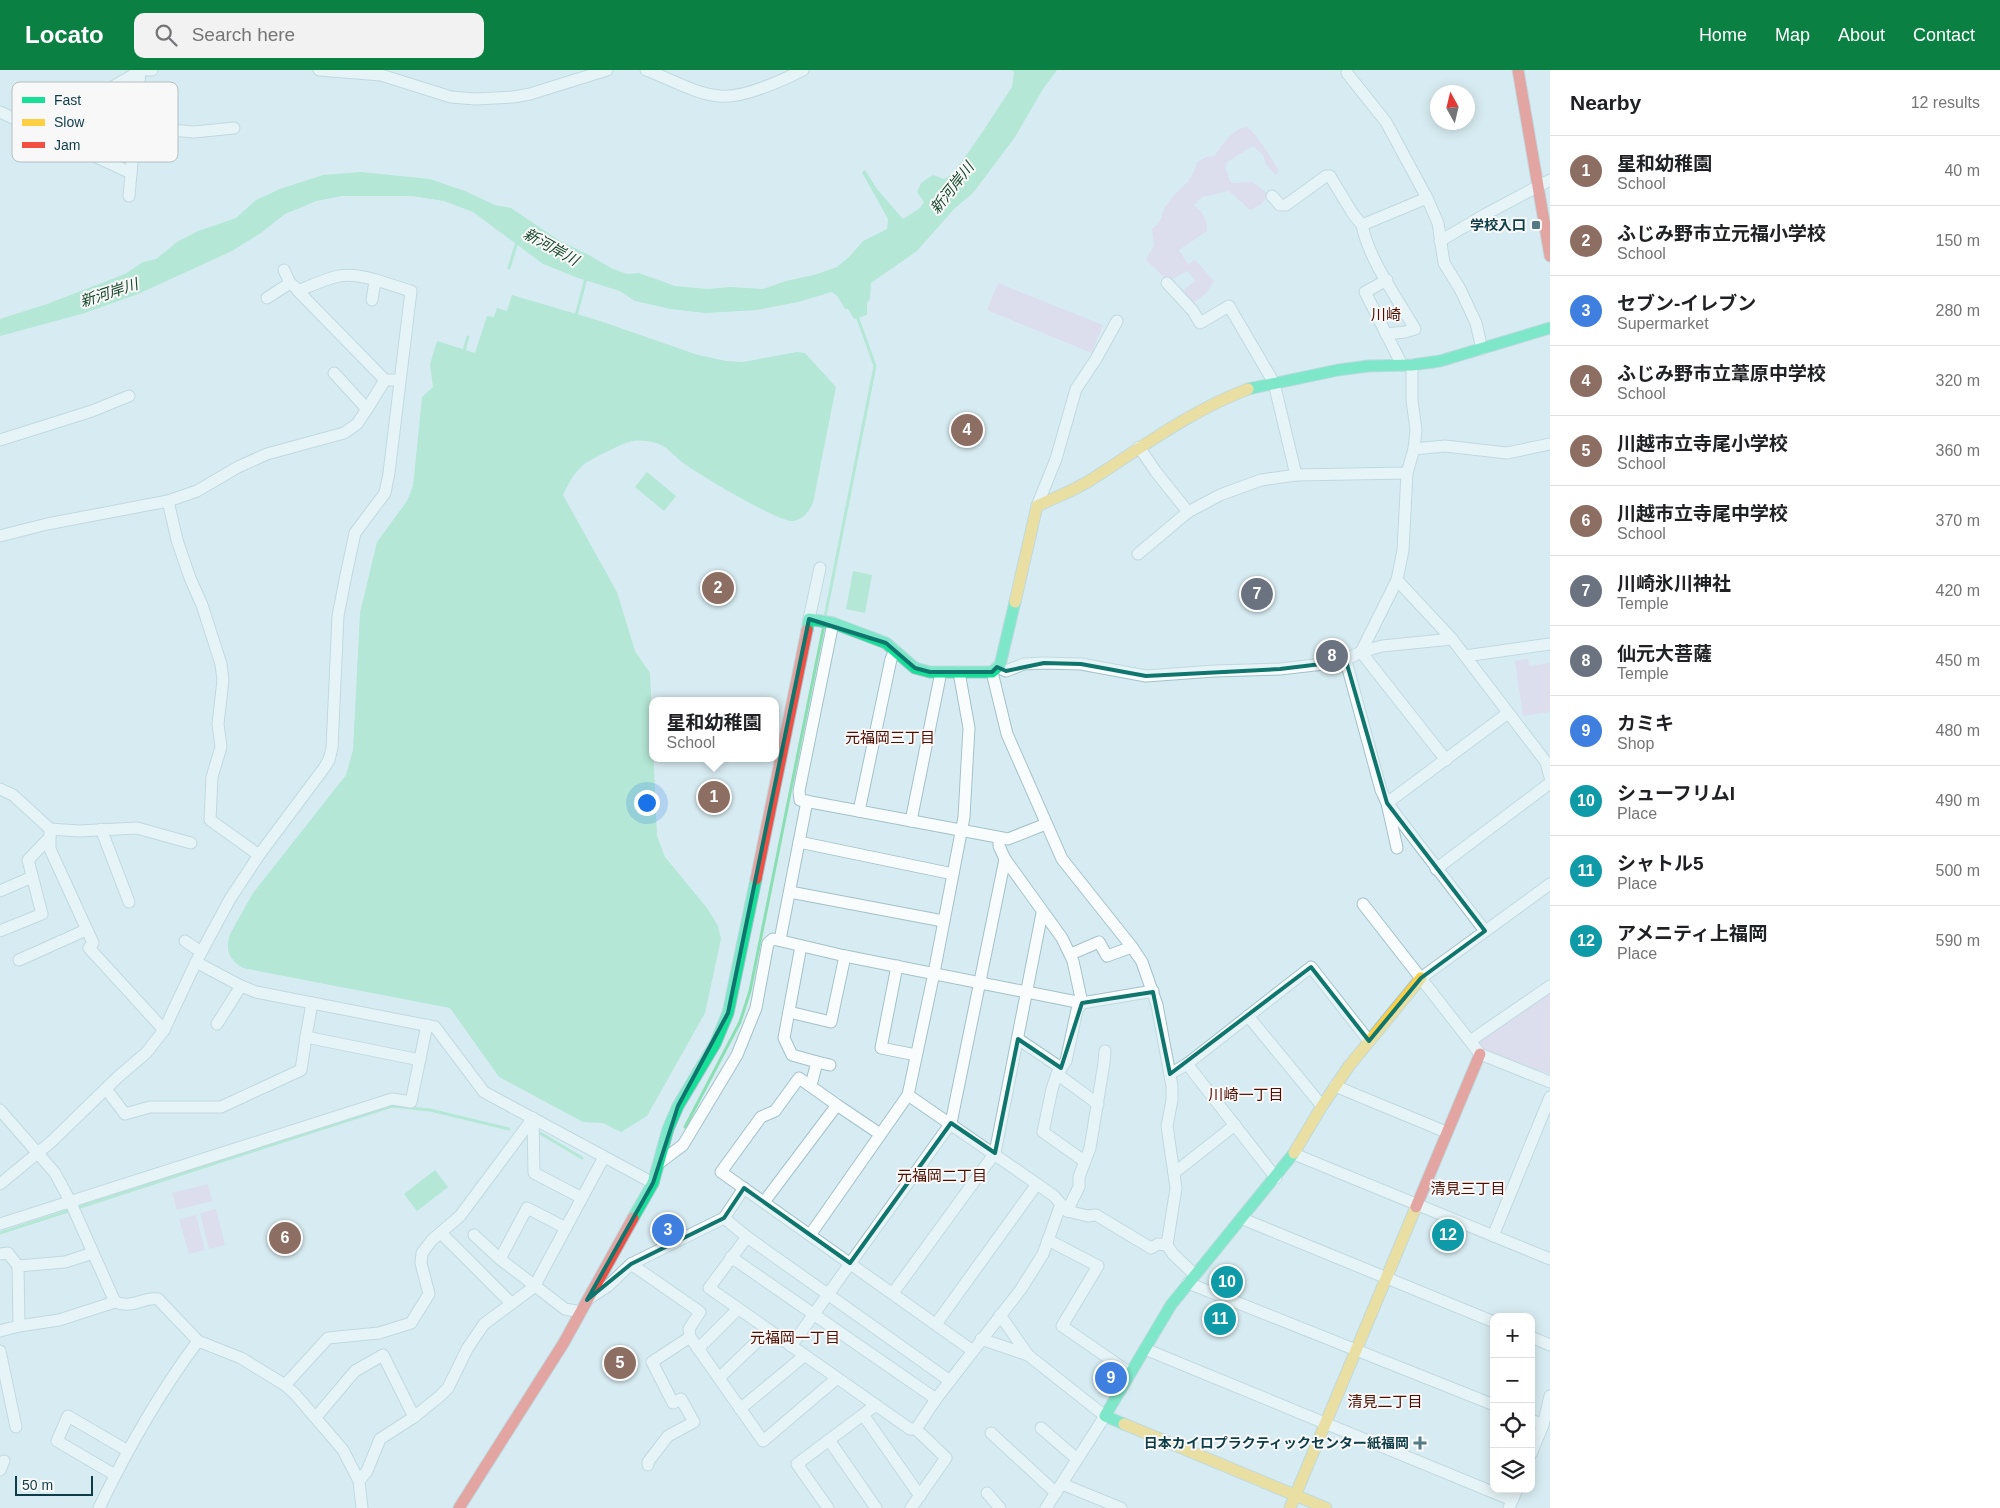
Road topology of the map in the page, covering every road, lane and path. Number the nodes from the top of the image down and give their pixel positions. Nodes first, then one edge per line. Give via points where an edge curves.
1 (144, 70) edge
2 (319, 70) edge
3 (608, 70) edge
4 (646, 70) edge
5 (803, 70) edge
6 (1518, 70) edge
7 (1347, 73) dead end
8 (123, 82) edge
9 (0, 112) edge
10 (12, 118) edge
11 (234, 128) dead end
12 (178, 131) edge
13 (107, 162) edge
14 (132, 162) edge
15 (131, 173) junction
16 (1550, 180) edge
17 (1538, 188) junction
18 (129, 196) dead end
19 (1272, 196) dead end
20 (1427, 198) junction
21 (1362, 225) junction
22 (1440, 241) junction
23 (1550, 256) edge
24 (284, 270) dead end
25 (1386, 280) junction
26 (375, 281) junction
27 (1167, 283) dead end
28 (294, 287) junction
29 (267, 298) dead end
30 (372, 300) dead end
31 (1117, 320) dead end
32 (1550, 328) edge
33 (1386, 334) junction
34 (1482, 349) junction
35 (1407, 365) junction
36 (334, 373) dead end
37 (385, 380) junction
38 (400, 380) junction
39 (1274, 383) junction
40 (129, 396) dead end
41 (367, 409) junction
42 (0, 440) edge
43 (1550, 444) edge
44 (1139, 447) junction
45 (1414, 449) junction
46 (1406, 473) junction
47 (1296, 475) junction
48 (168, 501) junction
49 (1037, 506) junction
50 (1188, 512) junction
51 (0, 536) edge
52 (1138, 554) dead end
53 (820, 568) dead end
54 (1397, 580) junction
55 (809, 619) junction
56 (833, 623) junction
57 (1452, 639) junction
58 (1550, 644) edge
59 (895, 650) junction
60 (1361, 652) junction
61 (1465, 656) junction
62 (1346, 661) junction
63 (994, 670) junction
64 (941, 672) junction
65 (959, 672) junction
66 (1508, 713) junction
67 (1446, 760) junction
68 (1548, 762) edge
69 (1550, 777) edge
70 (1550, 783) edge
71 (0, 789) edge
72 (807, 801) junction
73 (1387, 804) junction
74 (859, 811) junction
75 (911, 821) junction
76 (1046, 824) junction
77 (101, 829) junction
78 (962, 830) junction
79 (50, 833) junction
80 (999, 838) junction
81 (799, 842) junction
82 (192, 843) dead end
83 (1397, 848) dead end
84 (260, 855) junction
85 (1004, 859) junction
86 (1436, 869) junction
87 (953, 874) junction
88 (32, 877) junction
89 (1550, 884) edge
90 (0, 891) edge
91 (790, 892) junction
92 (129, 902) dead end
93 (1363, 904) dead end
94 (1042, 913) junction
95 (943, 921) junction
96 (86, 930) junction
97 (1485, 930) junction
98 (0, 931) edge
99 (780, 940) junction
100 (184, 941) dead end
101 (801, 946) junction
102 (1132, 947) junction
103 (1071, 954) junction
104 (845, 956) junction
105 (198, 957) junction
106 (19, 960) dead end
107 (897, 966) junction
108 (934, 974) junction
109 (1421, 978) junction
110 (981, 982) junction
111 (241, 986) junction
112 (1550, 986) edge
113 (1153, 991) junction
114 (1028, 992) junction
115 (312, 1003) junction
116 (1082, 1003) junction
117 (789, 1012) junction
118 (1248, 1016) junction
119 (217, 1024) dead end
120 (427, 1025) junction
121 (164, 1030) junction
122 (306, 1037) junction
123 (1018, 1039) junction
124 (1369, 1041) junction
125 (1470, 1041) junction
126 (1104, 1051) dead end
127 (1480, 1054) junction
128 (916, 1055) junction
129 (420, 1060) junction
130 (817, 1062) junction
131 (1187, 1064) junction
132 (830, 1065) dead end
133 (1059, 1071) junction
134 (1170, 1074) junction
135 (1550, 1082) edge
136 (811, 1085) junction
137 (1335, 1086) junction
138 (106, 1088) junction
139 (908, 1095) junction
140 (1550, 1097) edge
141 (1098, 1104) junction
142 (837, 1105) junction
143 (1322, 1106) junction
144 (0, 1110) edge
145 (533, 1118) junction
146 (951, 1123) junction
147 (1235, 1125) junction
148 (1446, 1132) junction
149 (880, 1134) junction
150 (38, 1153) junction
151 (994, 1153) junction
152 (1294, 1154) junction
153 (604, 1157) junction
154 (1084, 1161) junction
155 (659, 1162) junction
156 (1174, 1173) junction
157 (1276, 1178) junction
158 (653, 1183) junction
159 (0, 1184) edge
160 (1037, 1184) junction
161 (744, 1188) junction
162 (582, 1198) junction
163 (70, 1201) junction
164 (764, 1202) junction
165 (1418, 1205) junction
166 (1064, 1207) junction
167 (724, 1218) junction
168 (1243, 1219) junction
169 (0, 1224) edge
170 (566, 1228) junction
171 (441, 1233) junction
172 (474, 1235) dead end
173 (810, 1235) junction
174 (1494, 1236) junction
175 (747, 1237) junction
176 (1048, 1240) junction
177 (1167, 1245) junction
178 (93, 1253) junction
179 (0, 1254) edge
180 (731, 1257) junction
181 (1550, 1259) edge
182 (500, 1260) junction
183 (850, 1263) junction
184 (631, 1264) junction
185 (18, 1266) junction
186 (1192, 1279) junction
187 (1387, 1279) junction
188 (534, 1287) junction
189 (893, 1293) junction
190 (828, 1294) junction
191 (587, 1300) junction
192 (114, 1302) junction
193 (511, 1303) junction
194 (738, 1309) junction
195 (581, 1312) junction
196 (813, 1314) junction
197 (1000, 1315) junction
198 (1490, 1320) edge
199 (936, 1324) junction
200 (20, 1326) junction
201 (769, 1330) junction
202 (0, 1331) edge
203 (690, 1337) junction
204 (981, 1338) junction
205 (1535, 1339) edge
206 (198, 1341) junction
207 (1550, 1345) edge
208 (791, 1346) junction
209 (1145, 1348) junction
210 (698, 1349) junction
211 (1357, 1350) junction
212 (0, 1351) edge
213 (973, 1351) junction
214 (1028, 1355) junction
215 (804, 1356) junction
216 (1130, 1373) junction
217 (719, 1378) junction
218 (836, 1379) junction
219 (285, 1386) junction
220 (943, 1390) junction
221 (1550, 1396) edge
222 (1490, 1403) edge
223 (876, 1405) junction
224 (740, 1409) junction
225 (864, 1416) junction
226 (1105, 1416) junction
227 (316, 1417) junction
228 (414, 1417) junction
229 (1535, 1422) edge
230 (1326, 1423) junction
231 (1543, 1425) junction
232 (16, 1427) dead end
233 (1041, 1428) dead end
234 (916, 1429) junction
235 (991, 1433) dead end
236 (829, 1440) junction
237 (1533, 1448) edge
238 (128, 1451) junction
239 (1077, 1460) junction
240 (648, 1465) dead end
241 (115, 1475) junction
242 (360, 1481) junction
243 (1059, 1489) junction
244 (987, 1493) dead end
245 (1295, 1495) junction
246 (920, 1496) junction
247 (1511, 1504) edge
248 (99, 1508) edge
249 (362, 1508) edge
250 (459, 1508) edge
251 (828, 1508) edge
252 (876, 1508) edge
253 (912, 1508) edge
254 (1000, 1508) edge
255 (1046, 1508) edge
256 (1121, 1508) edge
257 (1290, 1508) edge
258 (1326, 1508) edge

1 - 8 street
2 - 3 street via 380,75 451,97 475,99 530,94
4 - 5 street via 720,97 750,92
6 - 17 street
7 - 20 street via 1386,122
9 - 10 street
11 - 12 street
13 - 15 street
14 - 15 street
15 - 18 street
16 - 17 street
17 - 22 street
17 - 23 street
19 - 21 street via 1280,205 1286,205 1330,176
20 - 21 street
20 - 22 street via 1438,223
21 - 25 street
22 - 34 street via 1444,263 1476,323
24 - 28 street
25 - 33 street via 1365,292
25 - 33 street via 1415,329
26 - 28 street via 340,276
26 - 30 street
26 - 38 street via 411,291
27 - 39 street via 1200,323 1229,306
28 - 29 street
28 - 37 street
31 - 49 street via 1076,388 1056,459
32 - 34 street
33 - 35 street
34 - 35 street via 1440,361
35 - 39 street via 1368,366
35 - 45 street via 1416,430
36 - 41 street
37 - 38 street
37 - 41 street
38 - 84 street via 385,493 355,533 343,588 338,616 329,760
39 - 44 street via 1247,389 1210,404
39 - 47 street
40 - 42 street
41 - 48 street via 357,424 344,433 267,454 197,492
43 - 45 street via 1507,453 1445,446
44 - 49 street via 1087,482
44 - 50 street
45 - 46 street
46 - 47 street
46 - 54 street via 1403,550
47 - 50 street via 1261,480 1220,495
48 - 51 street
48 - 84 street via 177,540 221,664 220,747 212,777 210,820
49 - 63 street via 1000,665
50 - 52 street
53 - 55 street
54 - 57 street
54 - 60 street
55 - 56 street
55 - 155 street via 728,1014 715,1044 678,1106
56 - 59 street via 886,643
56 - 72 street via 800,790 800,800
57 - 60 street via 1382,646
57 - 61 street
58 - 61 street
59 - 64 street via 915,668
59 - 74 street
60 - 62 street
60 - 67 street
61 - 66 street
62 - 63 street via 1280,669 1146,676 1081,664 1024,664 1006,671
62 - 73 street
63 - 65 street
63 - 76 street via 1007,734
64 - 65 street
64 - 75 street
65 - 78 street via 970,728
66 - 67 street
66 - 68 street
67 - 73 street
68 - 69 street
70 - 86 street
71 - 79 street via 13,795
72 - 74 street
72 - 81 street
73 - 83 street
73 - 86 street
74 - 75 street
75 - 78 street
76 - 80 street via 1008,839
76 - 102 street via 1062,859
77 - 79 street
77 - 82 street via 137,828
77 - 92 street
78 - 80 street
78 - 87 street
79 - 88 street via 28,860
79 - 96 street via 50,849
80 - 85 street
81 - 87 street
81 - 91 street
84 - 105 street via 230,899
85 - 94 street
85 - 110 street
86 - 97 street
87 - 95 street
88 - 90 street
88 - 98 street via 42,914
89 - 97 street
91 - 95 street
91 - 99 street
93 - 109 street
94 - 103 street
94 - 114 street
95 - 108 street
96 - 106 street
96 - 121 street via 93,943 89,948
97 - 109 street
99 - 101 street
99 - 155 street via 773,939 768,944 756,1008 737,1054 683,1145
100 - 105 street
101 - 104 street
101 - 117 street
102 - 103 street via 1107,956 1099,942
102 - 113 street via 1142,962
103 - 116 street
104 - 107 street
104 - 117 street via 831,1022
105 - 111 street
105 - 121 street
107 - 108 street
107 - 128 street via 881,1048
108 - 110 street
108 - 128 street
109 - 124 street
109 - 125 street
110 - 114 street
110 - 146 street
111 - 115 street via 272,996
111 - 119 street
112 - 125 street
113 - 116 street
113 - 134 street
114 - 116 street
114 - 123 street
115 - 120 street
115 - 122 street
116 - 133 street via 1066,1061
117 - 130 street via 784,1038 792,1055
118 - 124 street via 1311,967
118 - 131 street
118 - 143 street
120 - 129 street
120 - 145 street via 435,1027 484,1092
121 - 138 street via 146,1053
122 - 129 street
122 - 138 street via 301,1070 221,1107 150,1107 125,1114
123 - 133 street
123 - 151 street
124 - 137 street
125 - 127 street
126 - 141 street
127 - 135 street
127 - 148 street
128 - 139 street
129 - 163 street via 411,1102 392,1099
130 - 132 street
130 - 136 street
131 - 134 street
131 - 147 street
133 - 141 street
133 - 154 street via 1043,1132
134 - 156 street via 1172,1100 1167,1126
136 - 142 street
136 - 161 street via 799,1078 775,1111 761,1117 721,1172
137 - 143 street
137 - 148 street
138 - 150 street
139 - 146 street
139 - 149 street
140 - 174 street
141 - 154 street via 1090,1148
142 - 149 street
142 - 164 street
143 - 152 street
144 - 150 street
145 - 153 street
145 - 162 street via 534,1173
145 - 171 street via 460,1216
146 - 151 street
146 - 183 street
147 - 156 street
147 - 157 street
148 - 165 street
149 - 173 street
150 - 159 street
150 - 163 street
151 - 160 street
151 - 189 street
152 - 157 street
152 - 165 street
153 - 158 street
153 - 162 street
154 - 166 street via 1079,1187
155 - 158 street
156 - 177 street via 1176,1188
157 - 168 street
158 - 191 street
160 - 166 street
160 - 199 street
161 - 164 street
161 - 167 street
162 - 170 street
163 - 169 street
163 - 178 street
164 - 173 street
165 - 174 street
165 - 187 street
166 - 176 street
166 - 177 street via 1088,1216 1096,1215 1151,1248 1158,1244
167 - 175 street
167 - 184 street
168 - 186 street
168 - 187 street
170 - 182 street via 527,1208
170 - 188 street
171 - 193 street
171 - 219 street via 422,1253 421,1264 429,1294 411,1323 379,1333 328,1338
172 - 182 street
173 - 183 street
174 - 181 street
175 - 180 street
175 - 190 street
176 - 197 street via 1021,1289
176 - 216 street via 1098,1266 1062,1326
177 - 186 street
178 - 185 street via 65,1262
178 - 192 street
179 - 185 street via 8,1253
180 - 194 street via 709,1288
180 - 196 street
182 - 188 street
183 - 189 street
183 - 190 street
184 - 191 street
184 - 203 street via 700,1312 689,1330
185 - 200 street
186 - 209 street via 1170,1305
186 - 211 street
187 - 198 street
187 - 211 street
188 - 193 street
188 - 195 street via 565,1309
189 - 199 street
190 - 196 street
190 - 220 street
191 - 195 street
192 - 200 street via 59,1320
192 - 206 street via 130,1305 158,1299
193 - 228 street via 484,1324 467,1349 448,1388
194 - 201 street
194 - 210 street
195 - 250 street
196 - 208 street
196 - 220 street
197 - 204 street
197 - 214 street
199 - 213 street
200 - 202 street
201 - 208 street
201 - 217 street
203 - 210 street
203 - 240 street via 652,1362 672,1403 681,1399 694,1422 664,1439
204 - 213 street
204 - 214 street
205 - 207 street
206 - 219 street via 241,1358
206 - 238 street
208 - 215 street
209 - 216 street
209 - 230 street
210 - 217 street
211 - 222 street
211 - 230 street
212 - 232 street
213 - 220 street
214 - 226 street
215 - 218 street
215 - 224 street
216 - 226 street
217 - 224 street
218 - 223 street
218 - 224 street via 763,1441
219 - 227 street
220 - 234 street
221 - 231 street
223 - 225 street
223 - 234 street via 910,1429
225 - 236 street
225 - 246 street
226 - 239 street
226 - 245 street
227 - 228 street via 355,1371 384,1355
227 - 242 street via 344,1450
228 - 242 street via 380,1439
229 - 231 street
230 - 245 street
230 - 247 street
231 - 237 street
233 - 239 street
234 - 246 street via 946,1458
235 - 243 street
236 - 251 street via 797,1464
236 - 252 street
238 - 241 street
238 - 241 street via 68,1416 57,1441
239 - 243 street
241 - 248 street
242 - 249 street
243 - 255 street
243 - 256 street
244 - 254 street
245 - 257 street
245 - 258 street
246 - 253 street

